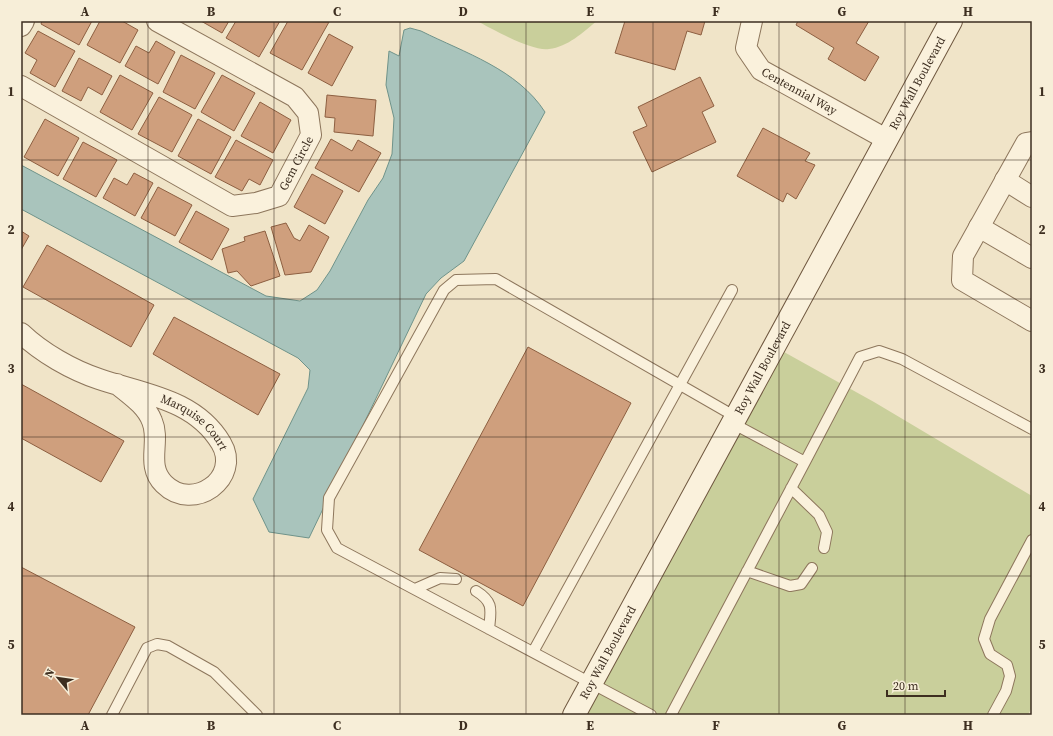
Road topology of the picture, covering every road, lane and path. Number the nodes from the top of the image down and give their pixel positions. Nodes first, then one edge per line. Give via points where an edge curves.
1 (24, 21) edge
2 (156, 21) edge
3 (752, 21) edge
4 (951, 21) edge
5 (21, 26) edge
6 (21, 86) edge
7 (886, 139) junction
8 (1032, 142) edge
9 (1005, 180) junction
10 (1032, 197) edge
11 (979, 227) junction
12 (1032, 258) edge
13 (732, 290) dead end
14 (1032, 322) edge
15 (21, 333) edge
16 (117, 384) junction
17 (680, 385) junction
18 (734, 420) junction
19 (1032, 429) edge
20 (805, 462) junction
21 (791, 488) junction
22 (1032, 540) edge
23 (824, 548) dead end
24 (812, 568) dead end
25 (747, 571) junction
26 (456, 580) dead end
27 (415, 589) junction
28 (476, 591) dead end
29 (489, 629) junction
30 (533, 652) junction
31 (591, 683) junction
32 (112, 715) edge
33 (257, 715) edge
34 (574, 715) edge
35 (651, 715) edge
36 (671, 715) edge
37 (993, 715) edge

1 - 5 street
2 - 6 street, Gem Circle via 295,97 308,113 311,135 279,196 256,203 232,206
3 - 7 street, Centennial Way via 746,48 761,70
4 - 7 street, Roy Wall Boulevard
7 - 18 street, Roy Wall Boulevard
8 - 9 street via 1026,143
9 - 10 street
9 - 11 street
11 - 12 street
11 - 14 street via 963,256 962,280
13 - 17 lane
15 - 16 street, Marquise Court via 65,363
16 - 16 street, Marquise Court via 169,400 190,410 217,435 227,460 225,470 212,489 203,493 184,494 164,484 153,464 155,433 148,411
17 - 18 lane
17 - 27 lane via 496,279 456,280 444,290 329,498 327,530 337,548
17 - 30 lane
18 - 20 lane
18 - 31 street, Roy Wall Boulevard
19 - 20 lane via 902,358 879,351 860,357
20 - 21 lane
21 - 23 lane via 819,515 827,532
21 - 25 lane
22 - 37 lane via 990,619 984,639 990,654 1007,665 1010,676 1006,691
24 - 25 lane via 801,584 790,586
25 - 36 lane
26 - 27 lane via 440,578
27 - 29 lane
28 - 29 lane via 486,598 491,607
29 - 30 lane
30 - 31 lane
31 - 34 street, Roy Wall Boulevard
31 - 35 lane
32 - 33 lane via 147,648 157,644 168,646 214,672

